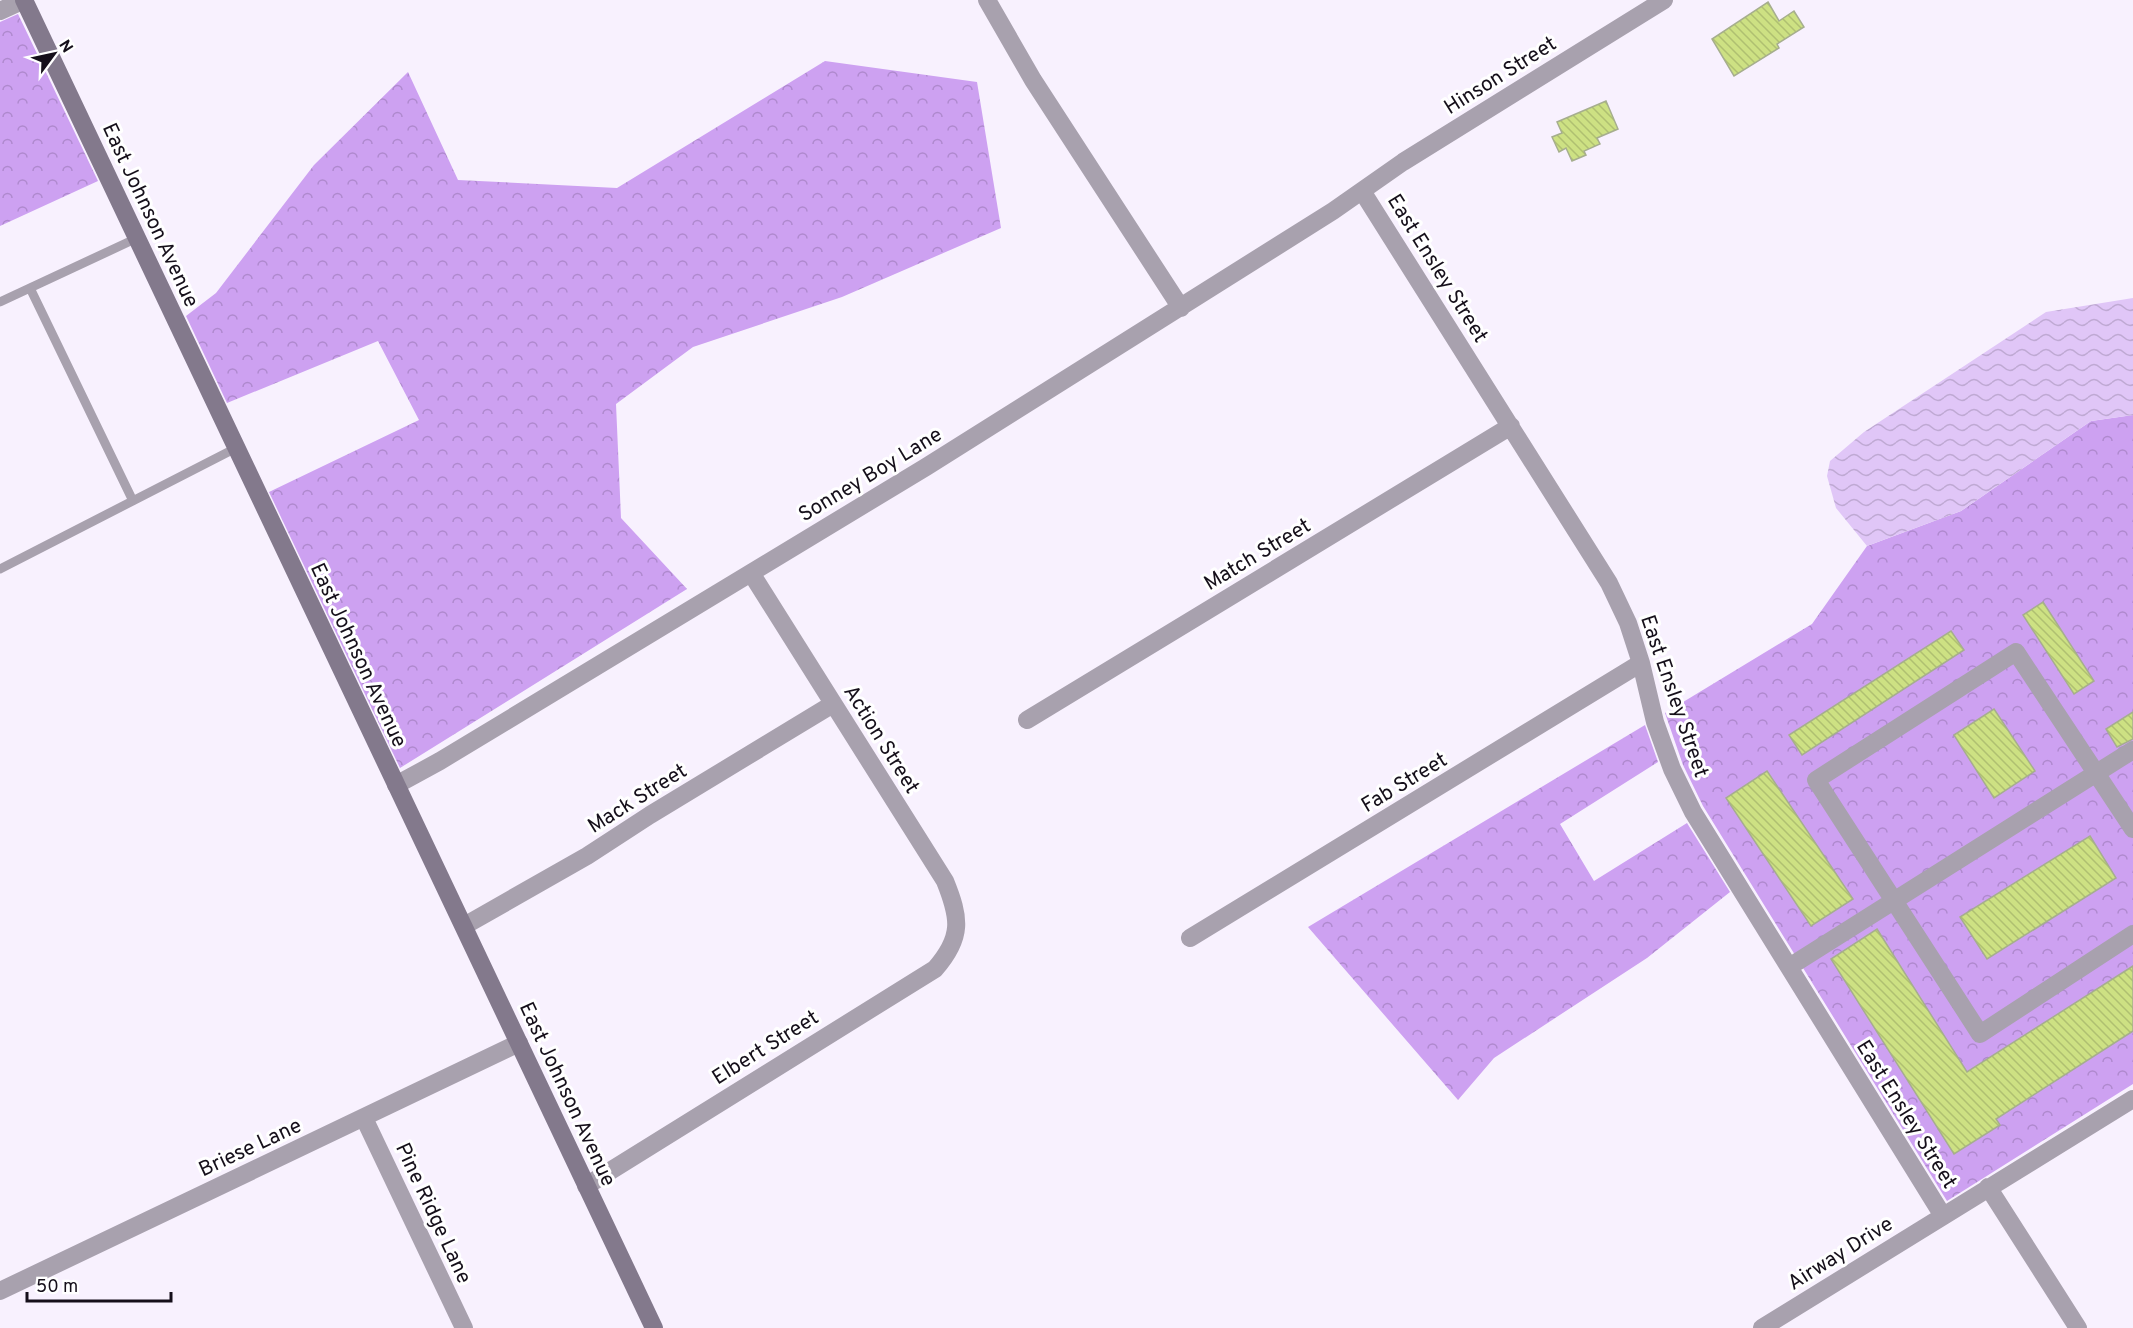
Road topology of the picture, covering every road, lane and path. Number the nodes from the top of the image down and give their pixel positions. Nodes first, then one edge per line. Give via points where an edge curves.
1 (24, 0) edge
2 (987, 0) edge
3 (1658, 2) edge
4 (0, 11) edge
5 (1362, 191) junction
6 (138, 238) junction
7 (30, 288) junction
8 (0, 302) edge
9 (1181, 308) junction
10 (1511, 426) junction
11 (236, 448) junction
12 (133, 501) junction
13 (0, 569) edge
14 (751, 573) junction
15 (1641, 663) junction
16 (833, 704) junction
17 (1027, 720) dead end
18 (2133, 750) edge
19 (2095, 774) junction
20 (396, 785) junction
21 (2133, 829) edge
22 (1894, 901) junction
23 (464, 926) junction
24 (2133, 934) edge
25 (954, 936) joint
26 (1190, 938) dead end
27 (1789, 967) junction
28 (519, 1043) junction
29 (2133, 1099) edge
30 (364, 1118) junction
31 (586, 1186) junction
32 (1988, 1187) junction
33 (1943, 1216) junction
34 (0, 1291) edge
35 (460, 1327) edge
36 (654, 1328) edge
37 (1762, 1328) edge
38 (2078, 1328) edge

1 - 4 street
1 - 6 main road, East Johnson Avenue
2 - 9 street via 1032,80
3 - 5 street, Hinson Street
5 - 9 street, Sonney Boy Lane
5 - 10 street, East Ensley Street
6 - 7 lane
6 - 11 main road, East Johnson Avenue
7 - 8 lane
7 - 12 lane
9 - 14 street, Sonney Boy Lane
10 - 15 street, East Ensley Street via 1609,583
10 - 17 street, Match Street
11 - 12 lane
11 - 20 main road, East Johnson Avenue
12 - 13 lane
14 - 16 street, Action Street
14 - 20 street, Sonney Boy Lane
15 - 26 street, Fab Street
15 - 27 street, East Ensley Street via 1655,722 1693,812
16 - 23 street, Mack Street via 587,856
16 - 25 street, Action Street via 945,881 955,906
18 - 19 street
19 - 21 street
19 - 22 street
19 - 22 street via 2016,652 2006,658 1816,780
20 - 23 main road, East Johnson Avenue
22 - 24 street via 1980,1034
22 - 27 street
23 - 28 main road, East Johnson Avenue
25 - 31 street, Elbert Street via 949,953 935,969
27 - 33 street, East Ensley Street
28 - 30 street, Briese Lane
28 - 31 main road, East Johnson Avenue
29 - 32 street
30 - 34 street, Briese Lane
30 - 35 street, Pine Ridge Lane
31 - 36 main road, East Johnson Avenue
32 - 33 street, Airway Drive
32 - 38 street
33 - 37 street, Airway Drive

